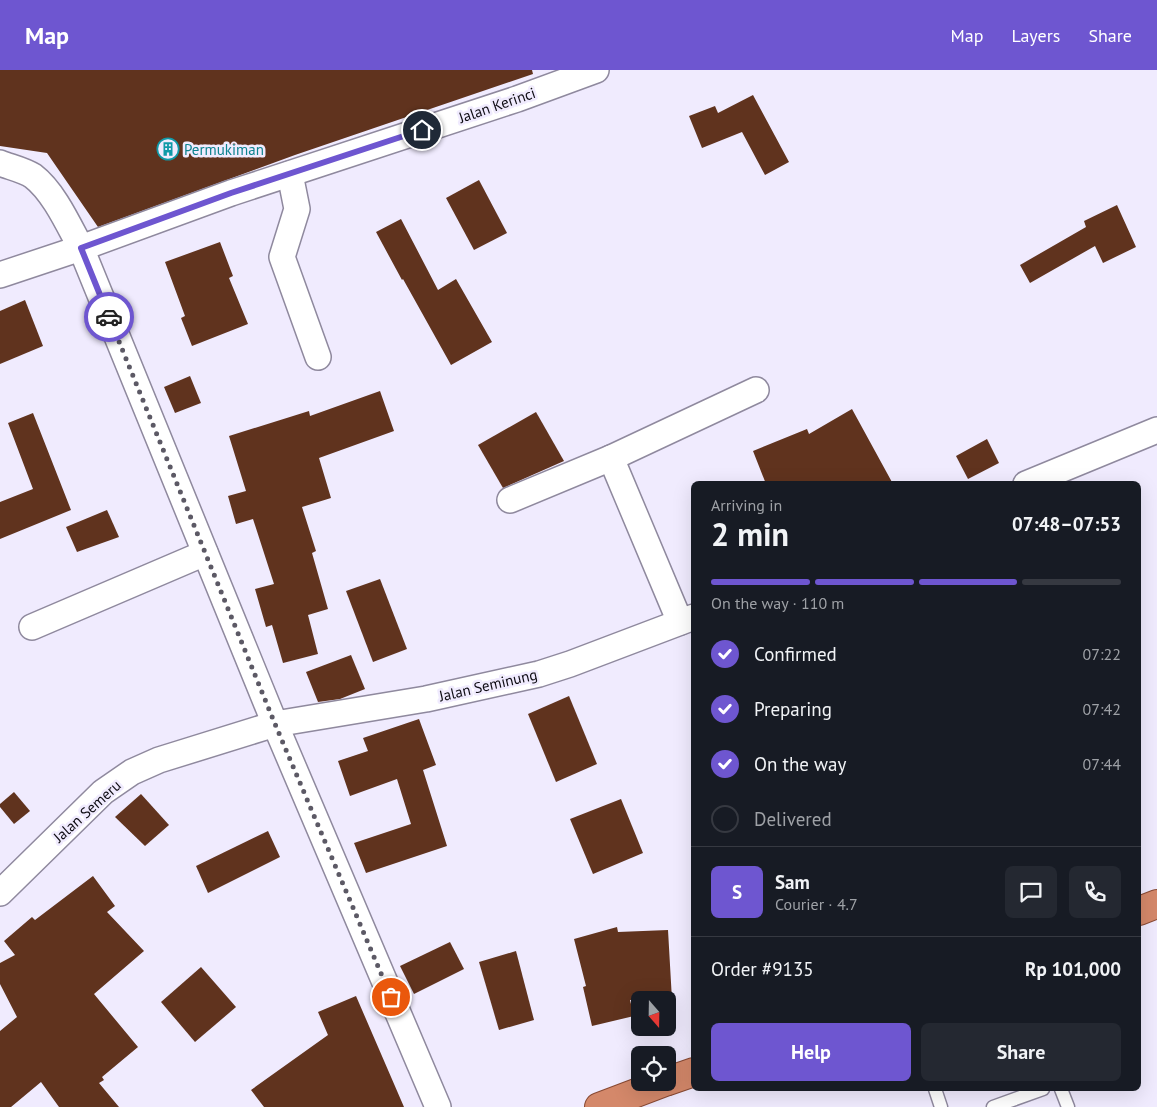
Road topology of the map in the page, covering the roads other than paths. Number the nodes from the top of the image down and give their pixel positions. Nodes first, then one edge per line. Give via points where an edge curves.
1 (596, 70) edge
2 (0, 164) edge
3 (290, 174) junction
4 (81, 248) junction
5 (0, 275) edge
6 (318, 357) dead end
7 (756, 390) dead end
8 (1157, 430) edge
9 (611, 458) junction
10 (1033, 481) edge
11 (510, 500) dead end
12 (205, 553) junction
13 (687, 620) edge
14 (32, 627) dead end
15 (275, 724) junction
16 (0, 893) edge
17 (1157, 904) edge
18 (1141, 910) edge
19 (691, 1073) edge
20 (676, 1078) edge
21 (642, 1091) edge
22 (935, 1091) edge
23 (1037, 1091) edge
24 (1062, 1091) edge
25 (438, 1107) edge
26 (599, 1107) edge
27 (942, 1107) edge
28 (993, 1107) edge
29 (1068, 1107) edge

1 - 3 street, Jalan Kerinci
2 - 4 street via 32,175 40,182
3 - 4 street, Jalan Kerinci
3 - 6 street via 297,209 282,256
4 - 5 street, Jalan Kerinci
4 - 12 street
7 - 9 street
8 - 10 street
9 - 11 street
9 - 13 street
12 - 14 street
12 - 15 street
13 - 15 street, Jalan Seminung via 539,674 426,699
15 - 16 street, Jalan Semeru via 132,772 103,792
15 - 25 street
17 - 18 highway
19 - 20 highway
21 - 26 highway
22 - 27 lane
23 - 28 lane
24 - 29 lane

